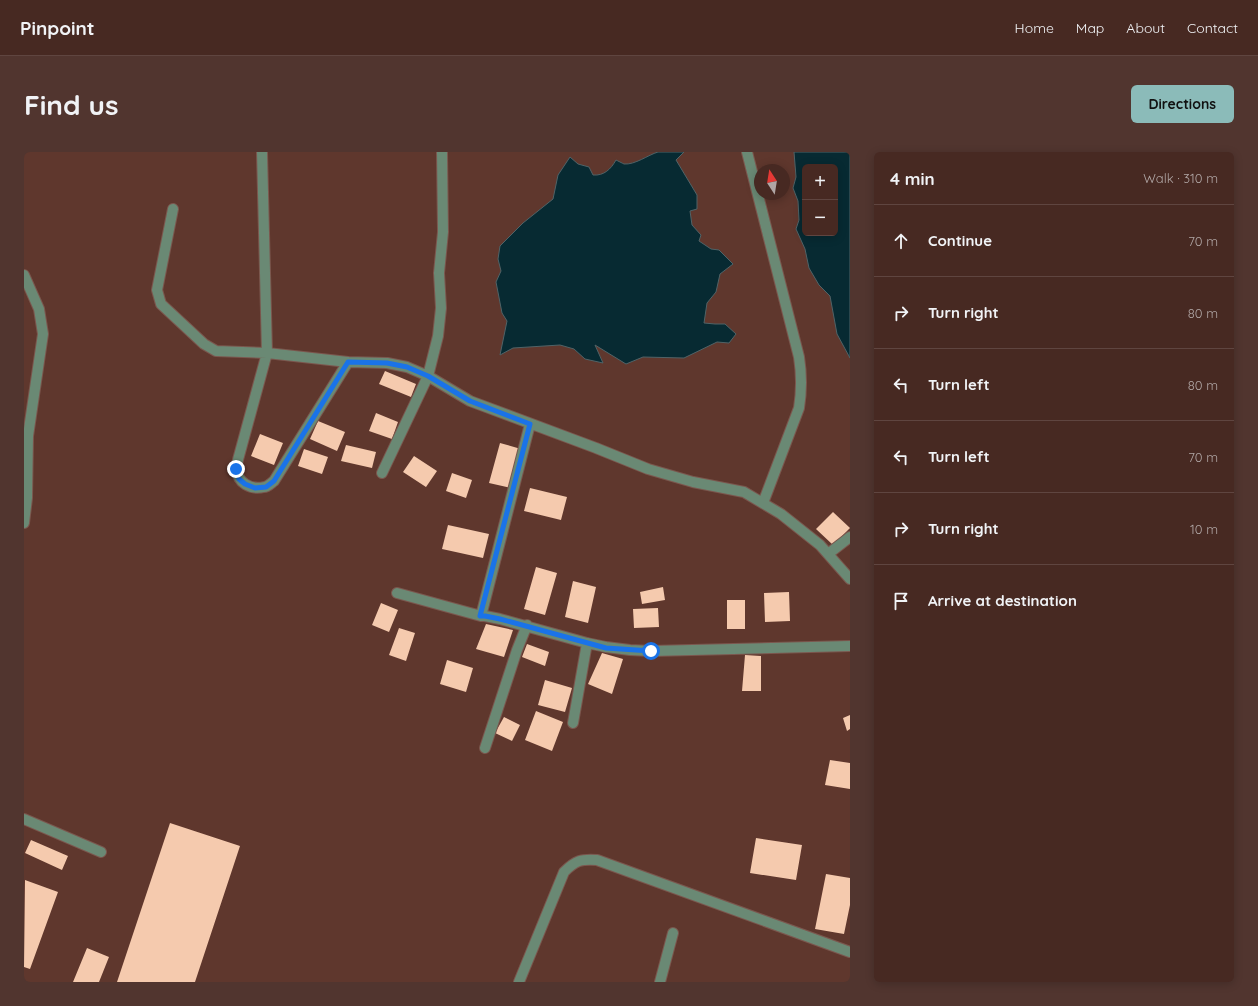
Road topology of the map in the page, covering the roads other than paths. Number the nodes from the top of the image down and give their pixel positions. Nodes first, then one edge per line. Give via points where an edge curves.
1 (262, 152) edge
2 (442, 152) edge
3 (747, 152) edge
4 (173, 209) dead end
5 (24, 275) edge
6 (28, 293) edge
7 (267, 353) junction
8 (348, 362) junction
9 (428, 376) junction
10 (530, 424) junction
11 (26, 436) edge
12 (382, 473) dead end
13 (763, 503) junction
14 (24, 523) edge
15 (850, 537) edge
16 (828, 554) junction
17 (850, 579) edge
18 (397, 593) dead end
19 (480, 616) junction
20 (527, 625) junction
21 (587, 643) junction
22 (850, 646) edge
23 (573, 723) dead end
24 (485, 748) dead end
25 (24, 819) edge
26 (101, 852) dead end
27 (673, 933) dead end
28 (850, 952) edge
29 (519, 982) edge
30 (660, 982) edge

1 - 7 street
2 - 9 street via 439,273 441,308 438,336
3 - 13 street via 802,376 799,408
4 - 7 street via 157,290 161,304 204,344 216,351
5 - 6 street
6 - 11 street via 39,309 43,334
7 - 8 street
7 - 8 street via 236,469 239,479 255,488 266,487 274,481
8 - 9 street via 387,363 407,367
9 - 10 street via 470,401
9 - 12 street
10 - 13 street via 648,469 693,482 744,492
10 - 19 street
11 - 14 street via 27,498
13 - 16 street via 781,514
15 - 16 street
16 - 17 street
18 - 19 street
19 - 20 street
20 - 21 street
20 - 24 street
21 - 22 street via 606,648 651,651
21 - 23 street
25 - 26 street
27 - 30 street
28 - 29 street via 597,860 582,859 572,863 564,872

